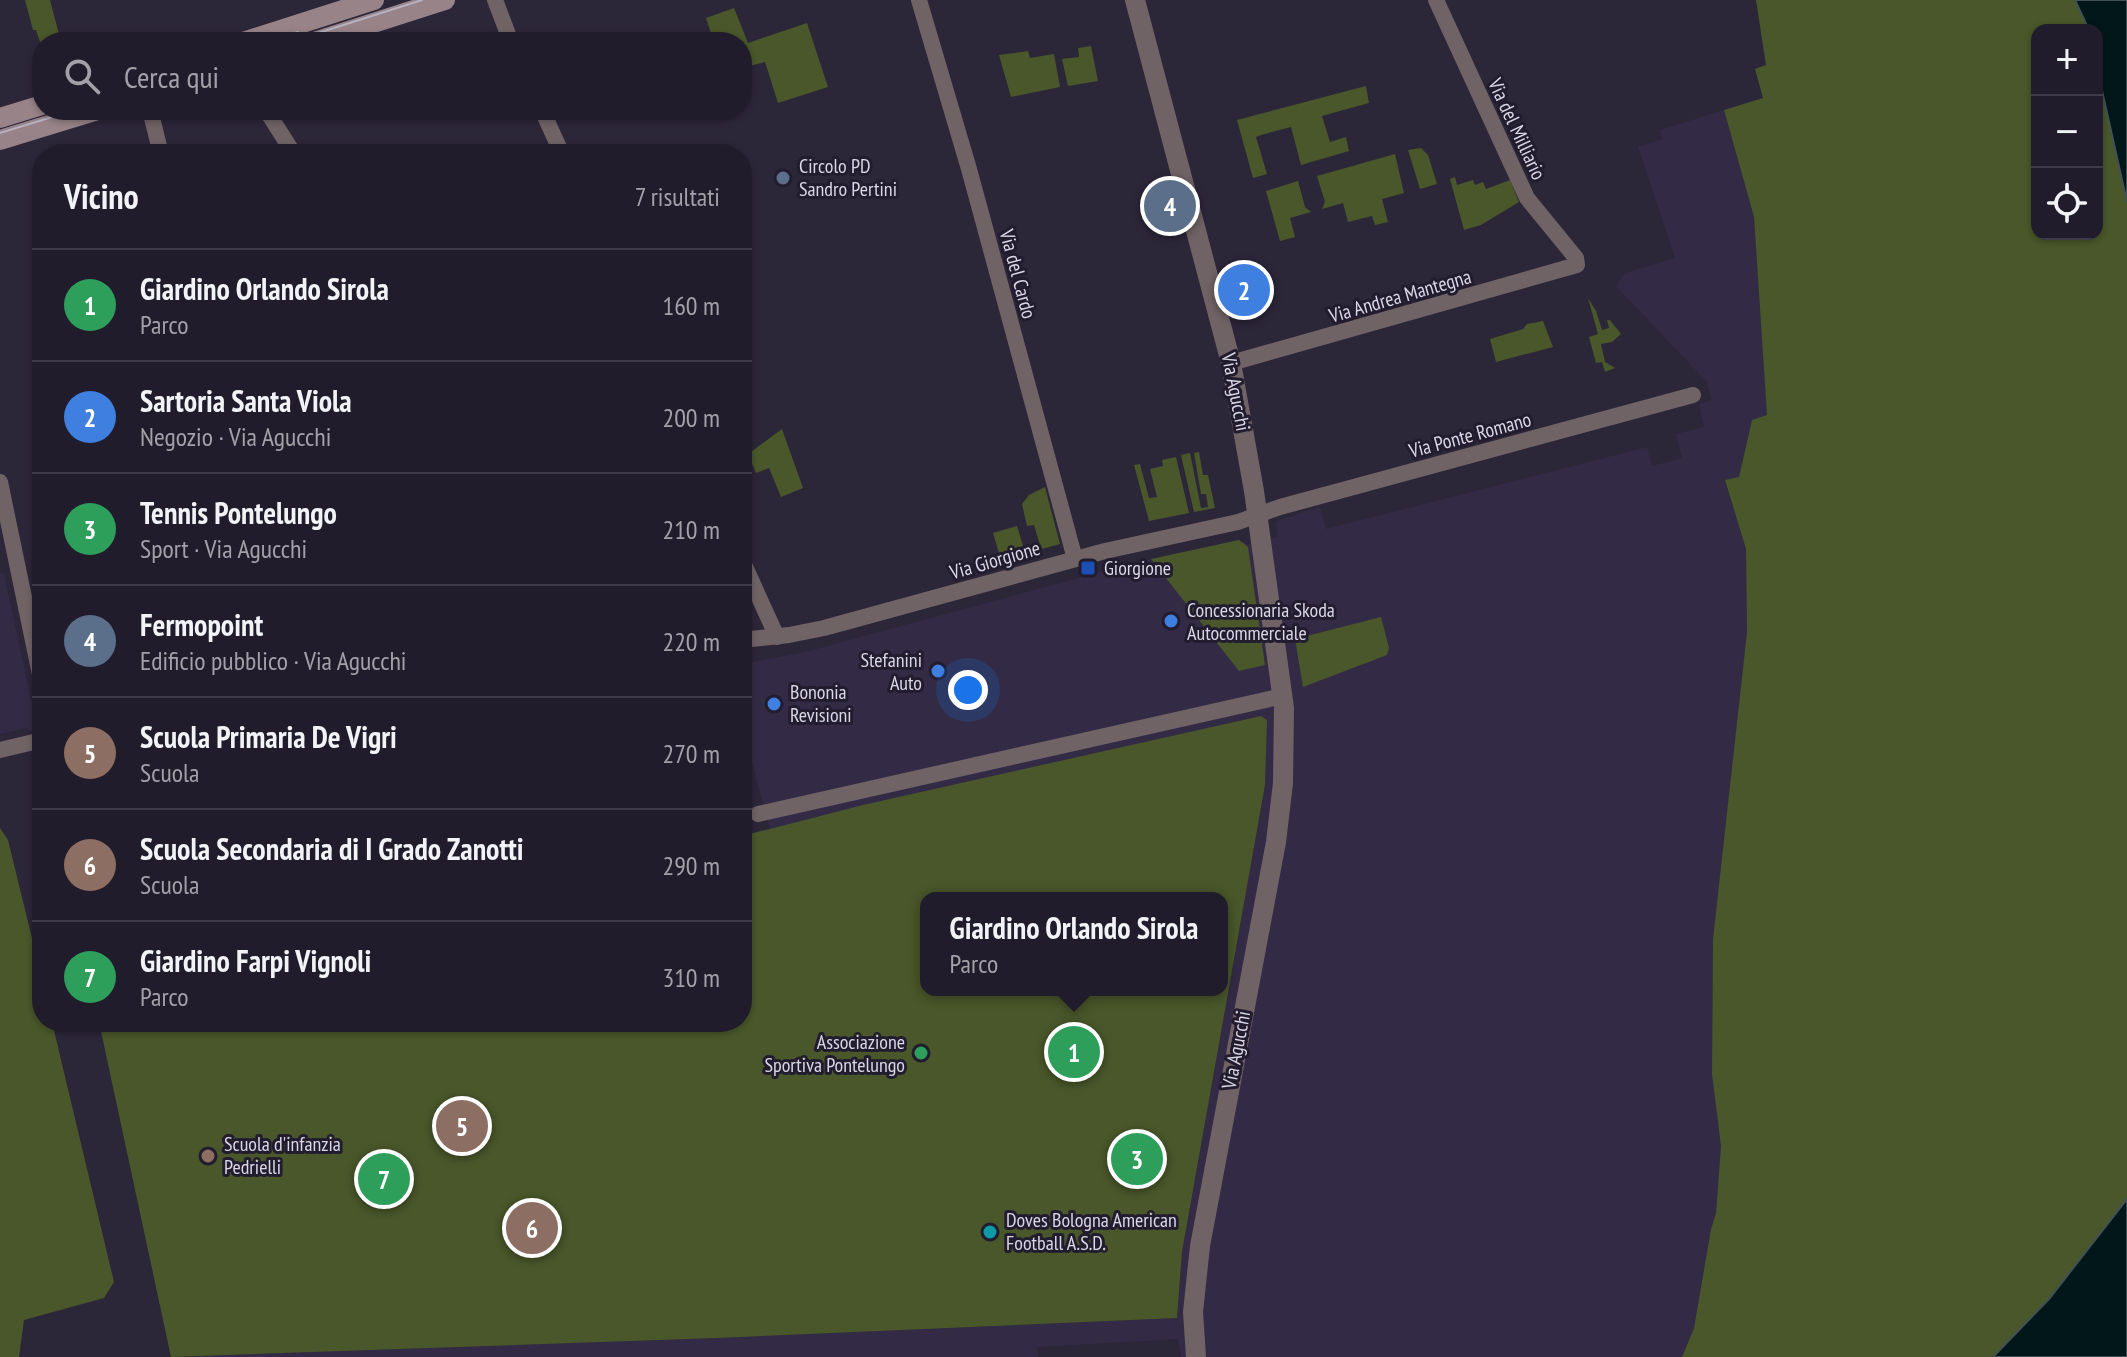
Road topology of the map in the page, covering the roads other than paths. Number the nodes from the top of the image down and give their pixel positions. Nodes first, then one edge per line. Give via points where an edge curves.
1 (374, 0) edge
2 (445, 0) edge
3 (495, 0) edge
4 (919, 0) edge
5 (1135, 0) edge
6 (1436, 0) edge
7 (274, 32) edge
8 (345, 32) edge
9 (507, 32) edge
10 (32, 108) edge
11 (0, 118) edge
12 (65, 120) edge
13 (152, 120) edge
14 (272, 120) edge
15 (547, 120) edge
16 (0, 140) edge
17 (158, 144) edge
18 (288, 144) edge
19 (557, 144) edge
20 (1577, 265) joint
21 (1231, 363) junction
22 (1693, 395) dead end
23 (0, 482) edge
24 (1258, 515) junction
25 (1075, 559) junction
26 (752, 582) edge
27 (32, 636) edge
28 (777, 637) junction
29 (752, 639) edge
30 (1283, 696) junction
31 (32, 742) edge
32 (0, 750) edge
33 (758, 814) dead end
34 (1196, 1357) edge

1 - 7 main road
2 - 8 main road
3 - 9 street
4 - 25 street, Via del Cardo
5 - 21 street, Via Agucchi
6 - 20 street, Via del Milliario via 1527,198
10 - 11 main road
12 - 16 main road
13 - 17 street
14 - 18 street
15 - 19 street
20 - 21 street, Via Andrea Mantegna
21 - 24 street, Via Agucchi
22 - 24 street, Via Ponte Romano
23 - 27 street
24 - 25 street, Via Giorgione
24 - 30 street, Via Agucchi
25 - 28 street, Via Giorgione via 854,621
26 - 28 street
28 - 29 street, Via Giorgione
30 - 33 street
30 - 34 street, Via Agucchi via 1281,803 1200,1246 1193,1312
31 - 32 street

